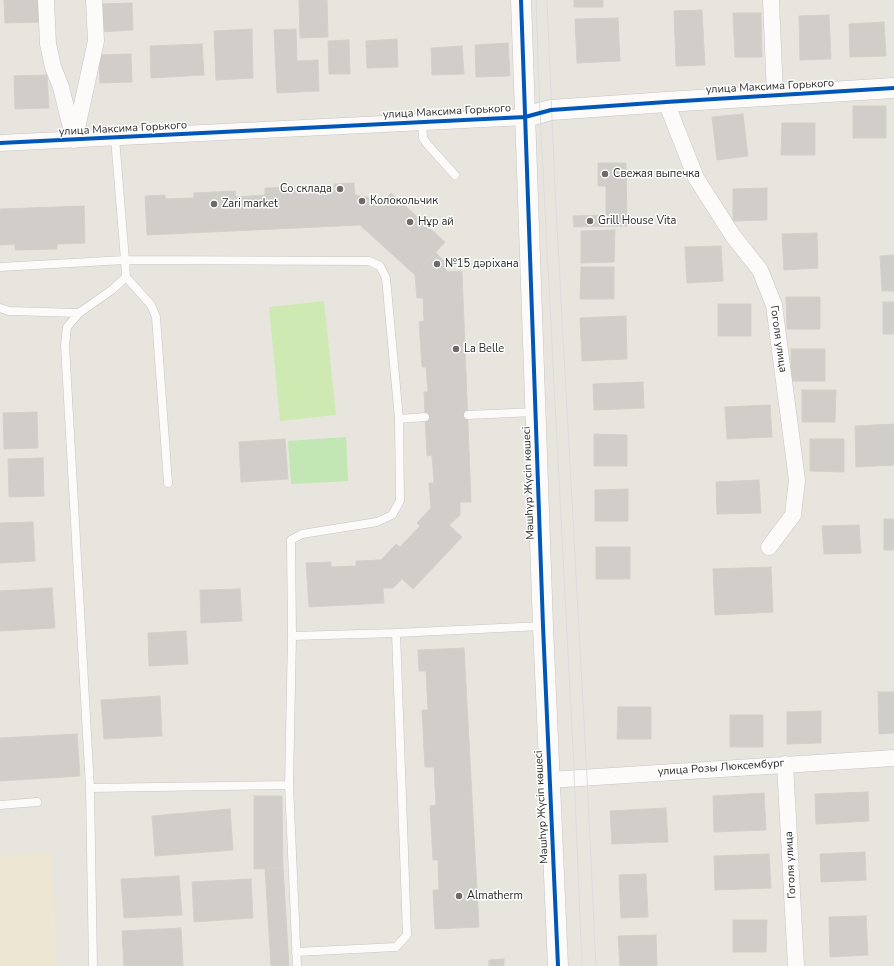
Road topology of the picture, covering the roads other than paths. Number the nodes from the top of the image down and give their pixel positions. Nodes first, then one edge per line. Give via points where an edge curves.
1 (46, 0) edge
2 (94, 0) edge
3 (521, 0) edge
4 (771, 0) edge
5 (894, 88) edge
6 (775, 95) junction
7 (666, 102) junction
8 (525, 116) junction
9 (422, 122) junction
10 (115, 138) junction
11 (74, 140) junction
12 (0, 143) edge
13 (455, 175) dead end
14 (125, 260) junction
15 (0, 267) edge
16 (126, 277) junction
17 (0, 308) edge
18 (79, 314) junction
19 (535, 412) junction
20 (468, 415) dead end
21 (425, 418) dead end
22 (399, 420) junction
23 (168, 483) dead end
24 (770, 547) dead end
25 (543, 626) junction
26 (396, 633) junction
27 (292, 636) junction
28 (894, 758) edge
29 (785, 764) junction
30 (549, 780) junction
31 (289, 785) junction
32 (90, 788) junction
33 (37, 802) dead end
34 (0, 805) edge
35 (296, 952) junction
36 (93, 966) edge
37 (297, 966) edge
38 (558, 966) edge
39 (796, 966) edge

1 - 11 street via 48,44
2 - 11 street via 96,41
3 - 8 street, Мәшһүр Жүсіп көшесі
4 - 6 street
5 - 6 street, улица Максима Горького
6 - 7 street, улица Максима Горького
7 - 8 street, улица Максима Горького via 551,110
7 - 24 street, Гоголя улица via 696,178 733,236 760,270 774,305 797,480 793,515
8 - 9 street, улица Максима Горького
8 - 19 street, Мәшһүр Жүсіп көшесі
9 - 10 street, улица Максима Горького
9 - 13 lane via 423,138
10 - 11 street, улица Максима Горького
10 - 14 lane
11 - 12 street, улица Максима Горького
14 - 15 lane
14 - 16 lane
14 - 22 lane via 370,261 380,266 386,278
16 - 18 lane
16 - 23 lane via 151,305 156,317
17 - 18 lane via 9,311
18 - 32 lane via 67,327 65,345
19 - 20 lane
19 - 25 street, Мәшһүр Жүсіп көшесі
21 - 22 lane
22 - 27 lane via 400,502 392,515 377,522 302,534 291,540
25 - 26 lane
25 - 30 street, Мәшһүр Жүсіп көшесі
26 - 27 lane
26 - 35 lane via 407,935 396,947
27 - 31 lane
28 - 29 street, улица Розы Люксембург
29 - 30 street, улица Розы Люксембург
29 - 39 street, Гоголя улица
30 - 38 street, Мәшһүр Жүсіп көшесі
31 - 32 lane
31 - 35 lane
32 - 36 lane
33 - 34 lane
35 - 37 lane

